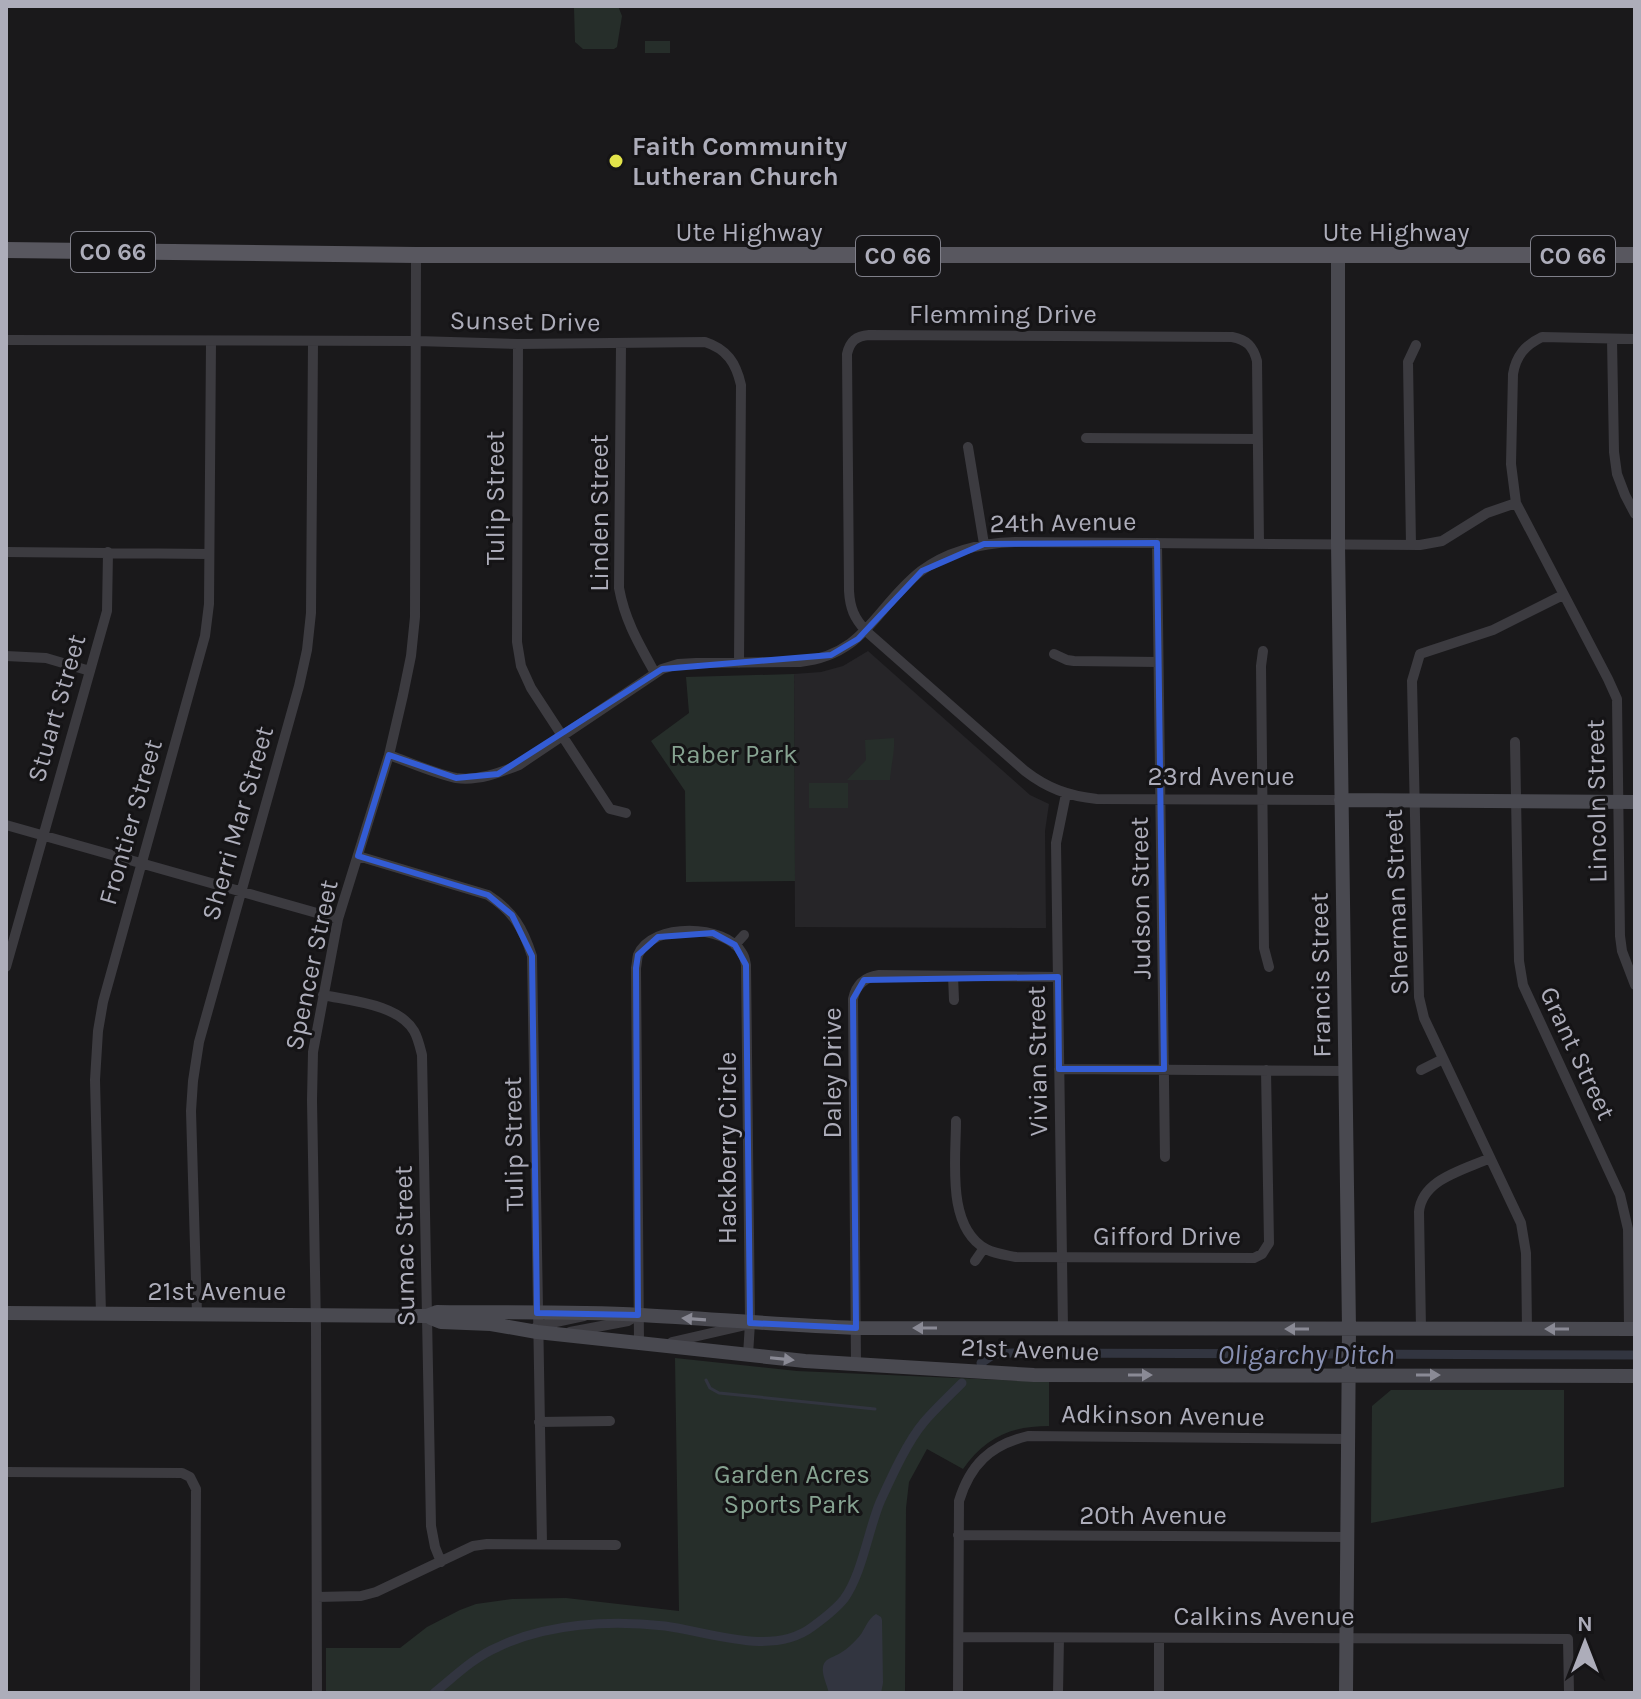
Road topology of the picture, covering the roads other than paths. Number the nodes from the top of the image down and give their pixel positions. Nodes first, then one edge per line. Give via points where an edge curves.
1 (6, 250) edge
2 (416, 255) junction
3 (1635, 255) edge
4 (1338, 256) junction
5 (1612, 339) junction
6 (1635, 339) edge
7 (6, 340) edge
8 (417, 341) junction
9 (211, 342) junction
10 (313, 342) junction
11 (518, 344) junction
12 (621, 344) junction
13 (1416, 345) dead end
14 (1086, 438) dead end
15 (1258, 439) junction
16 (968, 447) dead end
17 (1516, 503) junction
18 (1635, 514) edge
19 (1157, 543) junction
20 (984, 544) junction
21 (1259, 544) junction
22 (1338, 544) junction
23 (1411, 545) junction
24 (6, 552) edge
25 (108, 552) junction
26 (209, 554) junction
27 (1563, 595) junction
28 (866, 631) junction
29 (1263, 651) dead end
30 (1054, 654) dead end
31 (6, 656) edge
32 (1158, 662) junction
33 (739, 663) junction
34 (90, 671) junction
35 (655, 673) junction
36 (563, 736) junction
37 (1515, 742) dead end
38 (389, 755) junction
39 (1066, 794) junction
40 (1160, 799) junction
41 (1263, 800) junction
42 (1341, 800) junction
43 (1414, 801) junction
44 (1516, 802) junction
45 (1618, 802) junction
46 (1635, 802) edge
47 (626, 813) dead end
48 (6, 825) edge
49 (43, 835) junction
50 (358, 856) junction
51 (141, 863) junction
52 (241, 892) junction
53 (338, 919) junction
54 (744, 935) dead end
55 (735, 945) junction
56 (6, 967) edge
57 (1269, 967) dead end
58 (851, 975) dead end
59 (953, 976) junction
60 (1058, 977) junction
61 (858, 985) junction
62 (1635, 985) edge
63 (323, 995) junction
64 (954, 1000) dead end
65 (1443, 1059) junction
66 (1059, 1069) junction
67 (1164, 1069) junction
68 (1266, 1070) junction
69 (1421, 1070) dead end
70 (1345, 1071) junction
71 (956, 1121) dead end
72 (1165, 1157) dead end
73 (1490, 1158) junction
74 (984, 1248) junction
75 (1062, 1258) junction
76 (975, 1261) dead end
77 (6, 1313) edge
78 (101, 1314) junction
79 (197, 1314) junction
80 (316, 1315) junction
81 (638, 1315) junction
82 (427, 1316) junction
83 (750, 1323) junction
84 (537, 1324) junction
85 (856, 1328) junction
86 (1063, 1328) junction
87 (1421, 1329) junction
88 (1527, 1329) junction
89 (1632, 1329) edge
90 (556, 1334) junction
91 (1349, 1336) junction
92 (645, 1344) junction
93 (748, 1355) junction
94 (856, 1364) junction
95 (1349, 1370) junction
96 (1635, 1376) edge
97 (610, 1421) dead end
98 (539, 1422) junction
99 (1348, 1439) junction
100 (6, 1472) edge
101 (958, 1535) junction
102 (1347, 1537) junction
103 (542, 1544) junction
104 (616, 1545) dead end
105 (441, 1562) junction
106 (317, 1597) junction
107 (959, 1637) junction
108 (1059, 1638) junction
109 (1159, 1638) junction
110 (1346, 1639) junction
111 (195, 1693) edge
112 (317, 1693) edge
113 (958, 1693) edge
114 (1058, 1693) edge
115 (1159, 1693) edge
116 (1346, 1693) edge
117 (1569, 1693) edge

1 - 2 main road, Ute Highway / CO 66
2 - 4 main road, Ute Highway / CO 66
2 - 8 street, Spencer Street
3 - 4 main road, Ute Highway / CO 66
4 - 22 street, Francis Street
5 - 6 street, Lincoln Street
5 - 17 street, Lincoln Street via 1542,337 1522,351 1513,374 1511,464
5 - 18 street via 1614,452 1617,474
7 - 9 street, Sunset Drive
8 - 10 street, Sunset Drive
8 - 11 street, Sunset Drive
8 - 38 street, Spencer Street via 415,617
9 - 10 street, Sunset Drive
9 - 26 street, Frontier Street
10 - 52 street, Sherri Mar Street via 307,650
11 - 12 street, Sunset Drive
11 - 36 street, Tulip Street via 517,642 531,688
12 - 33 street, Sunset Drive via 705,342 726,352 738,372
12 - 35 street, Linden Street via 619,588 629,626
13 - 23 street via 1408,362
14 - 15 street
15 - 21 street, Flemming Drive
15 - 28 street, Flemming Drive via 1253,340 849,336 849,591 852,611
16 - 20 street
17 - 23 street, 24th Avenue via 1487,513 1442,541
17 - 27 street, Lincoln Street
19 - 20 street, 24th Avenue
19 - 21 street, 24th Avenue
19 - 32 street, Judson Street
20 - 28 street, 24th Avenue via 922,571
21 - 22 street, 24th Avenue
22 - 23 street, 24th Avenue
22 - 42 street, Francis Street
24 - 25 street
25 - 26 street
25 - 34 street, Stuart Street via 107,611
26 - 51 street, Frontier Street via 205,636
27 - 43 street, Sherman Street via 1493,630 1420,654 1412,681
27 - 45 street, Lincoln Street via 1617,699
28 - 33 street, 24th Avenue via 844,649 815,660
28 - 39 street, 23rd Avenue via 1025,771
29 - 41 street
30 - 32 street via 1074,661
31 - 34 street via 46,658
32 - 40 street, Judson Street
33 - 35 street, 24th Avenue via 678,664
34 - 49 street, Stuart Street
35 - 36 street, 24th Avenue
36 - 38 street, 24th Avenue via 519,765 477,778 456,778
36 - 47 street, Tulip Street via 610,809
37 - 44 street, Grant Street
38 - 50 street, Spencer Street
39 - 40 street, 23rd Avenue
39 - 60 street, Vivian Street via 1056,843
40 - 41 street, 23rd Avenue
40 - 67 street, Judson Street
41 - 42 street, 23rd Avenue
41 - 57 street via 1264,948
42 - 43 street, 23rd Avenue
42 - 70 street, Francis Street
43 - 44 street, 23rd Avenue
43 - 65 street, Sherman Street via 1419,997
44 - 45 street, 23rd Avenue
44 - 89 street, Grant Street via 1523,985 1620,1195 1628,1229
45 - 46 street, 23rd Avenue
45 - 62 street, Lincoln Street via 1620,936
48 - 49 street
49 - 51 street
49 - 56 street, Stuart Street
50 - 53 street, Spencer Street
50 - 84 street, Tulip Street via 488,895 512,915 526,939 532,956
51 - 52 street
51 - 78 street, Frontier Street via 96,1046
52 - 53 street
52 - 79 street, Sherri Mar Street via 193,1081
53 - 63 street, Spencer Street
54 - 55 street
55 - 81 street via 713,933 670,932 643,940 638,955
55 - 83 street, Hackberry Circle via 746,965
58 - 61 street
59 - 60 street, Daley Drive
59 - 61 street, Daley Drive via 879,975
59 - 64 street
60 - 66 street, Vivian Street
61 - 85 street, Daley Drive via 853,999
63 - 80 street, Spencer Street via 313,1052
63 - 82 street, Sumac Street via 391,1011 418,1038 423,1067
65 - 69 street
65 - 73 street, Sherman Street
66 - 67 street
66 - 75 street, Vivian Street
67 - 68 street
67 - 72 street, Judson Street
68 - 70 street
68 - 75 street, Gifford Drive via 1266,1258
70 - 91 street, Francis Street
71 - 74 street via 957,1200 963,1225
73 - 87 street via 1433,1184 1422,1197
73 - 88 street, Sherman Street via 1523,1232
74 - 75 street, Gifford Drive via 1016,1257
74 - 76 street
75 - 86 street, Vivian Street
77 - 78 street, 21st Avenue
78 - 79 street, 21st Avenue
79 - 80 street, 21st Avenue
80 - 82 street, 21st Avenue
80 - 106 street, Spencer Street
83 -> 81 street, 21st Avenue
81 - 84 street, 21st Avenue via 589,1314
81 - 90 street
81 - 92 street
82 - 84 street, 21st Avenue via 441,1322
82 - 84 street, 21st Avenue via 437,1312
82 - 105 street, Sumac Street via 431,1526
83 - 85 street, 21st Avenue
83 - 92 street via 684,1341
83 - 93 street, Hackberry Circle
84 - 90 street, 21st Avenue
84 - 98 street, Tulip Street
86 -> 85 street, 21st Avenue
85 - 94 street, Daley Drive
91 -> 86 street, 21st Avenue
87 - 88 street, 21st Avenue
87 - 91 street, 21st Avenue
89 -> 88 street, 21st Avenue
90 - 92 street, 21st Avenue
91 - 95 street, Francis Street
92 - 93 street, 21st Avenue
93 -> 94 street, 21st Avenue
94 -> 95 street, 21st Avenue via 1034,1375
95 -> 96 street, 21st Avenue
95 - 99 street, Francis Street
97 - 98 street
98 - 103 street, Tulip Street
99 - 101 street, Adkinson Avenue via 1028,1436 1003,1444 973,1470 959,1501
99 - 102 street, Francis Street
100 - 111 street via 190,1477 196,1489
101 - 102 street, 20th Avenue
101 - 107 street
102 - 110 street, Francis Street
103 - 104 street
103 - 105 street via 473,1546
105 - 106 street via 376,1592
106 - 112 street, Spencer Street
107 - 108 street, Calkins Avenue
107 - 113 street
108 - 109 street, Calkins Avenue
108 - 114 street
109 - 110 street, Calkins Avenue
109 - 115 street
110 - 116 street, Francis Street
110 - 117 street, Calkins Avenue via 1568,1639

